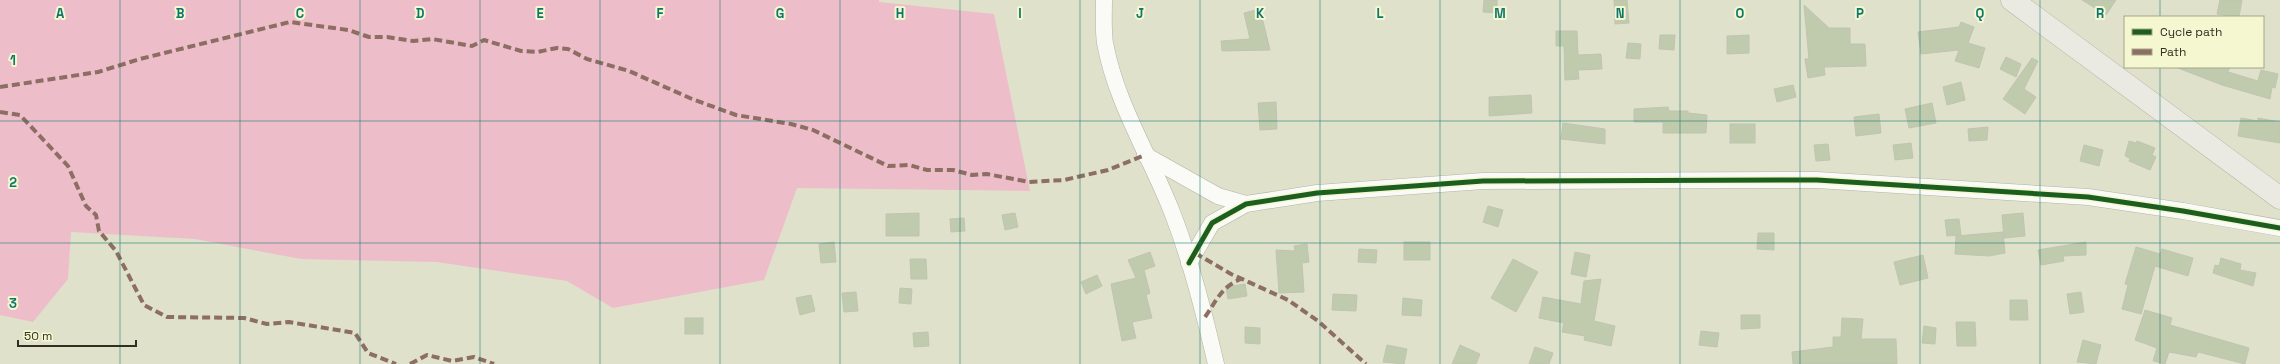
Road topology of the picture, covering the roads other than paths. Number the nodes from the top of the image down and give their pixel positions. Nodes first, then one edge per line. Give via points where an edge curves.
1 (1104, 0) edge
2 (2012, 0) edge
3 (1145, 155) junction
4 (2280, 198) edge
5 (1246, 204) junction
6 (2280, 228) edge
7 (1189, 263) junction
8 (1216, 364) edge

1 - 3 street via 1105,41 1112,71
2 - 4 main road
3 - 5 street via 1218,196
3 - 7 street via 1172,212
5 - 6 street via 1317,193 1483,181 1818,180 2088,197
5 - 7 street via 1212,223
7 - 8 street

